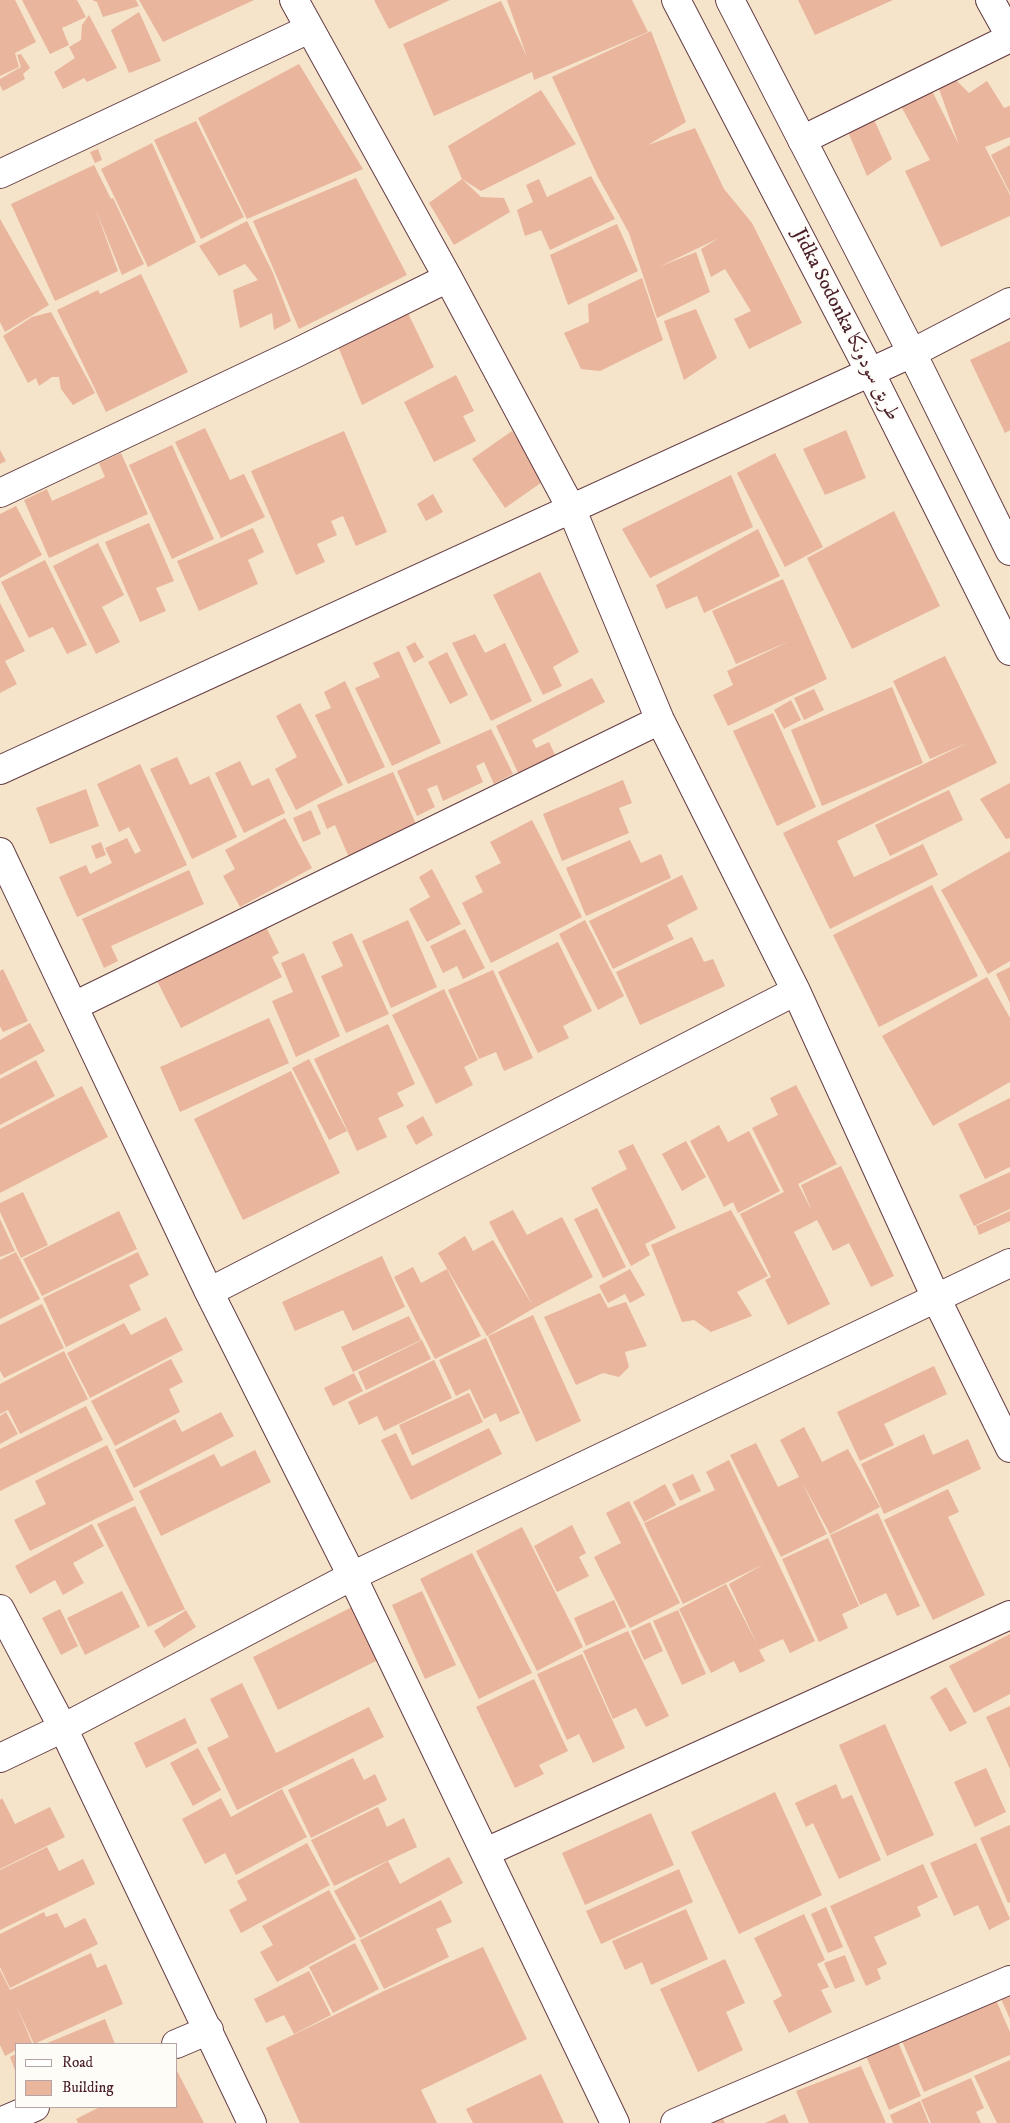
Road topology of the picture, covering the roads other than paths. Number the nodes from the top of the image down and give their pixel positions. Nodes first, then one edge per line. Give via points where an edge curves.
1 (294, 0) edge
2 (676, 0) edge
3 (730, 0) edge
4 (990, 0) edge
5 (309, 29) junction
6 (1010, 37) edge
7 (802, 140) junction
8 (0, 174) edge
9 (448, 278) junction
10 (1010, 302) edge
11 (912, 353) junction
12 (870, 372) junction
13 (0, 493) edge
14 (571, 508) junction
15 (1007, 537) edge
16 (1010, 651) edge
17 (660, 720) junction
18 (0, 770) edge
19 (0, 852) edge
20 (796, 991) junction
21 (74, 1006) junction
22 (1010, 1263) edge
23 (210, 1292) junction
24 (936, 1298) junction
25 (1010, 1448) edge
26 (352, 1576) junction
27 (0, 1609) edge
28 (1010, 1615) edge
29 (63, 1728) junction
30 (0, 1758) edge
31 (486, 1852) junction
32 (1010, 1980) edge
33 (209, 2030) junction
34 (178, 2043) edge
35 (33, 2108) edge
36 (0, 2122) edge
37 (252, 2123) edge
38 (615, 2123) edge
39 (675, 2123) edge

1 - 5 street
2 - 12 street, Jidka Sodonka طريق سودونكا
3 - 7 street
4 - 6 street
5 - 8 street
5 - 9 street
6 - 7 street
7 - 11 street
9 - 13 street
9 - 14 street
10 - 11 street
11 - 12 street
11 - 15 street
12 - 14 street
12 - 16 street, Jidka Sodonka طريق سودونكا
14 - 17 street
14 - 18 street
17 - 20 street
17 - 21 street
19 - 21 street
20 - 23 street
20 - 24 street
21 - 23 street
22 - 24 street
23 - 26 street
24 - 25 street
24 - 26 street
26 - 29 street
26 - 31 street
27 - 29 street
28 - 31 street
29 - 30 street
29 - 33 street
31 - 38 street
32 - 39 street
33 - 34 street
33 - 37 street
35 - 36 street

